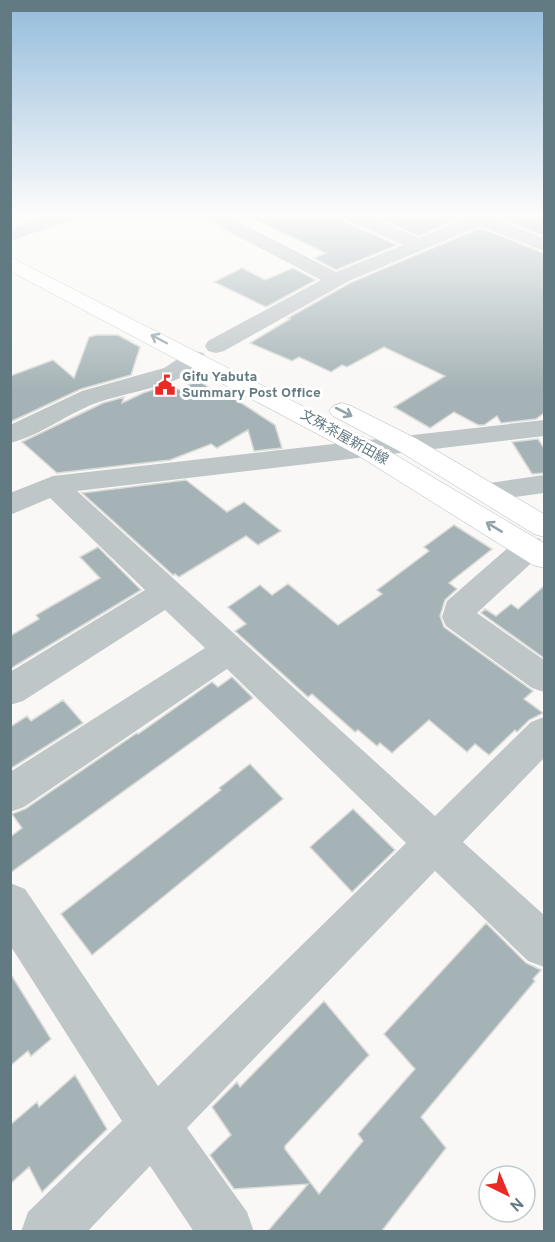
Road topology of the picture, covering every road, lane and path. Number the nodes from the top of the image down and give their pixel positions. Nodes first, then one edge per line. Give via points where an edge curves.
1 (34, 274) edge
2 (64, 274) edge
3 (324, 274) edge
4 (350, 274) edge
5 (336, 280) junction
6 (206, 352) junction
7 (544, 428) edge
8 (10, 435) edge
9 (408, 445) junction
10 (368, 450) junction
11 (544, 484) edge
12 (33, 489) edge
13 (486, 492) junction
14 (10, 505) edge
15 (539, 544) edge
16 (168, 592) junction
17 (229, 650) junction
18 (544, 678) edge
19 (10, 690) edge
20 (544, 734) edge
21 (10, 794) edge
22 (437, 844) junction
23 (10, 904) edge
24 (544, 945) edge
25 (154, 1126) junction
26 (48, 1232) edge
27 (227, 1232) edge

6 -> 1 main road, 文殊茶屋新田線
2 - 6 main road, 文殊茶屋新田線
3 - 5 street
4 - 5 street
5 - 6 street
6 - 8 street via 172,374 91,396
6 -> 9 main road, 文殊茶屋新田線
6 - 10 main road, 文殊茶屋新田線
7 - 9 street
9 - 10 street
9 - 13 main road, 文殊茶屋新田線
10 - 12 street
15 -> 10 main road, 文殊茶屋新田線
11 - 13 street
12 - 14 street
12 - 16 street
13 - 15 main road, 文殊茶屋新田線
15 - 18 street via 459,610 458,617
16 - 17 street
16 - 19 street
17 - 21 street
17 - 22 street
20 - 22 street
22 - 24 street
22 - 25 street
23 - 25 street
25 - 26 street
25 - 27 street

